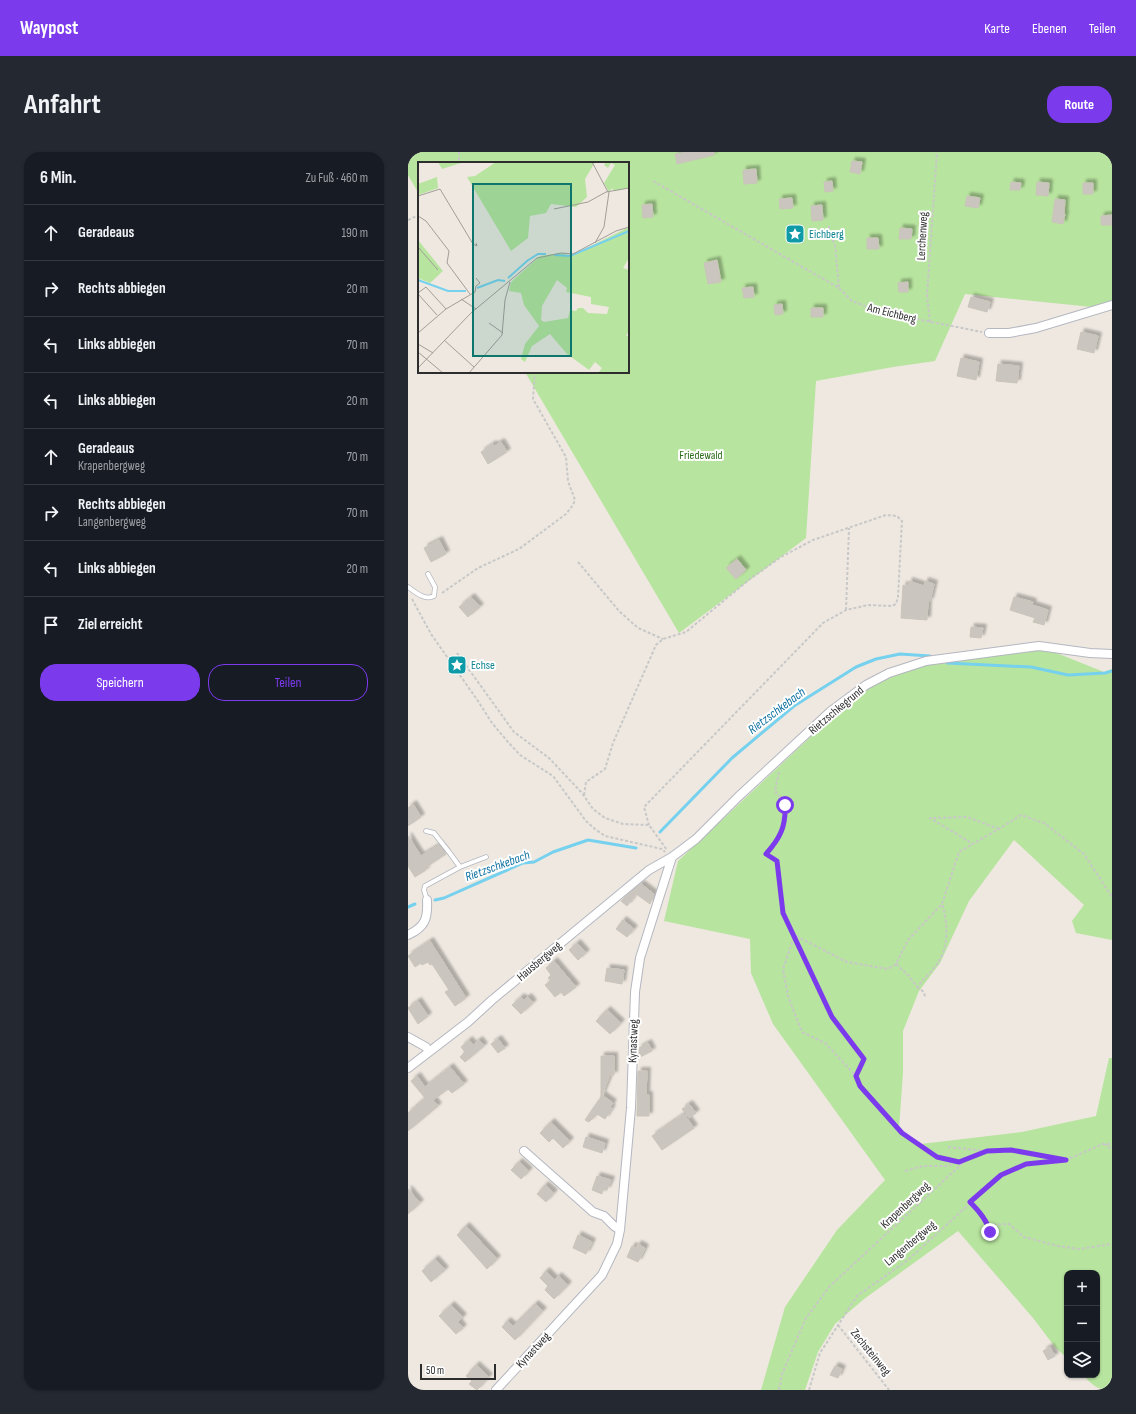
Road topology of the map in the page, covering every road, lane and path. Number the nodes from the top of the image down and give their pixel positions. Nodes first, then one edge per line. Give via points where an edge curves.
1 (937, 152) edge
2 (653, 181) dead end
3 (418, 216) edge
4 (408, 220) edge
5 (829, 226) dead end
6 (839, 288) junction
7 (1112, 305) edge
8 (930, 322) junction
9 (989, 333) joint
10 (535, 373) edge
11 (849, 528) junction
12 (578, 562) dead end
13 (428, 574) dead end
14 (408, 587) edge
15 (443, 592) dead end
16 (411, 598) dead end
17 (846, 610) junction
18 (663, 639) junction
19 (457, 653) dead end
20 (1112, 654) edge
21 (783, 757) junction
22 (584, 795) junction
23 (649, 825) junction
24 (999, 830) junction
25 (426, 831) dead end
26 (973, 844) junction
27 (486, 857) dead end
28 (672, 857) junction
29 (460, 867) junction
30 (1112, 897) edge
31 (427, 900) joint
32 (942, 904) junction
33 (408, 935) edge
34 (795, 936) junction
35 (896, 964) junction
36 (917, 987) junction
37 (925, 997) dead end
38 (408, 1037) edge
39 (429, 1052) junction
40 (408, 1068) edge
41 (856, 1076) junction
42 (1103, 1144) junction
43 (1112, 1144) edge
44 (948, 1147) dead end
45 (1112, 1149) edge
46 (524, 1151) dead end
47 (987, 1151) junction
48 (967, 1160) junction
49 (1066, 1160) junction
50 (959, 1162) junction
51 (905, 1171) dead end
52 (970, 1202) junction
53 (988, 1225) junction
54 (620, 1230) junction
55 (990, 1232) dead end
56 (1112, 1244) edge
57 (838, 1325) junction
58 (496, 1390) edge
59 (779, 1390) edge
60 (809, 1390) edge
61 (889, 1390) edge

1 - 8 path, Lerchenweg via 927,295
2 - 6 path, Am Eichberg
3 - 4 path
5 - 6 path via 829,234 835,244
6 - 8 path, Am Eichberg via 852,301 881,312
7 - 9 street via 1036,328 1009,333
8 - 9 path, Am Eichberg
10 - 15 path via 533,399 566,457 568,481 575,500 573,506 519,549 478,568
11 - 17 path
11 - 17 path via 886,515 897,516 902,521 896,604 868,605
11 - 18 path via 813,540 781,557 686,632
12 - 18 path via 619,611 638,628
13 - 14 lane via 435,587 434,596 426,598
16 - 28 path via 431,634 492,723 520,755 553,776 595,830 605,836 662,849
17 - 23 path via 823,623 644,807
18 - 22 path via 656,645 612,743 606,769 586,782
19 - 22 path via 514,732 549,758
20 - 21 street, Rietzschkegrund via 1039,646 926,661 890,673 866,685 831,711
21 - 28 street, Rietzschkegrund via 696,839
21 - 34 path via 775,791 785,805 786,819 776,842 766,854 777,861 783,913
22 - 23 path via 593,809 605,818 623,824
23 - 28 path
24 - 26 path
24 - 26 path via 967,817 930,818
24 - 30 path via 1021,815 1044,823 1084,854
25 - 29 lane via 434,833
26 - 32 path via 959,852
27 - 29 lane
28 - 39 street, Hausbergweg via 649,870
28 - 54 street, Kynastweg via 640,958 635,992 631,1108
29 - 31 lane via 425,886
31 - 33 street via 424,923 419,930
32 - 35 path via 908,940
32 - 36 path via 947,938 938,962
34 - 35 path via 847,962 888,969
34 - 41 path via 832,1017 864,1059
34 - 41 path via 783,969 788,996 802,1032 825,1043
35 - 36 path
36 - 37 path via 924,992
38 - 39 street via 426,1047
39 - 40 street, Hausbergweg
41 - 50 path via 860,1086 902,1133 937,1157
42 - 43 path
42 - 45 path
42 - 49 path
44 - 47 path
46 - 54 street via 593,1212 604,1216
47 - 48 path, Krapenbergweg
47 - 49 path, Krapenbergweg via 1011,1150
48 - 50 path
48 - 59 path, Krapenbergweg via 830,1286 806,1318 782,1374
49 - 52 path, Langenbergweg via 1026,1164 1001,1175
50 - 51 path
52 - 53 path
52 - 57 path, Langenbergweg via 909,1259 857,1296
53 - 55 path
53 - 56 path via 1009,1224 1024,1237 1058,1246 1079,1249
54 - 58 street, Kynastweg via 617,1244 602,1275
57 - 60 path, Langenbergweg via 820,1353
57 - 61 path, Zechsteinweg

